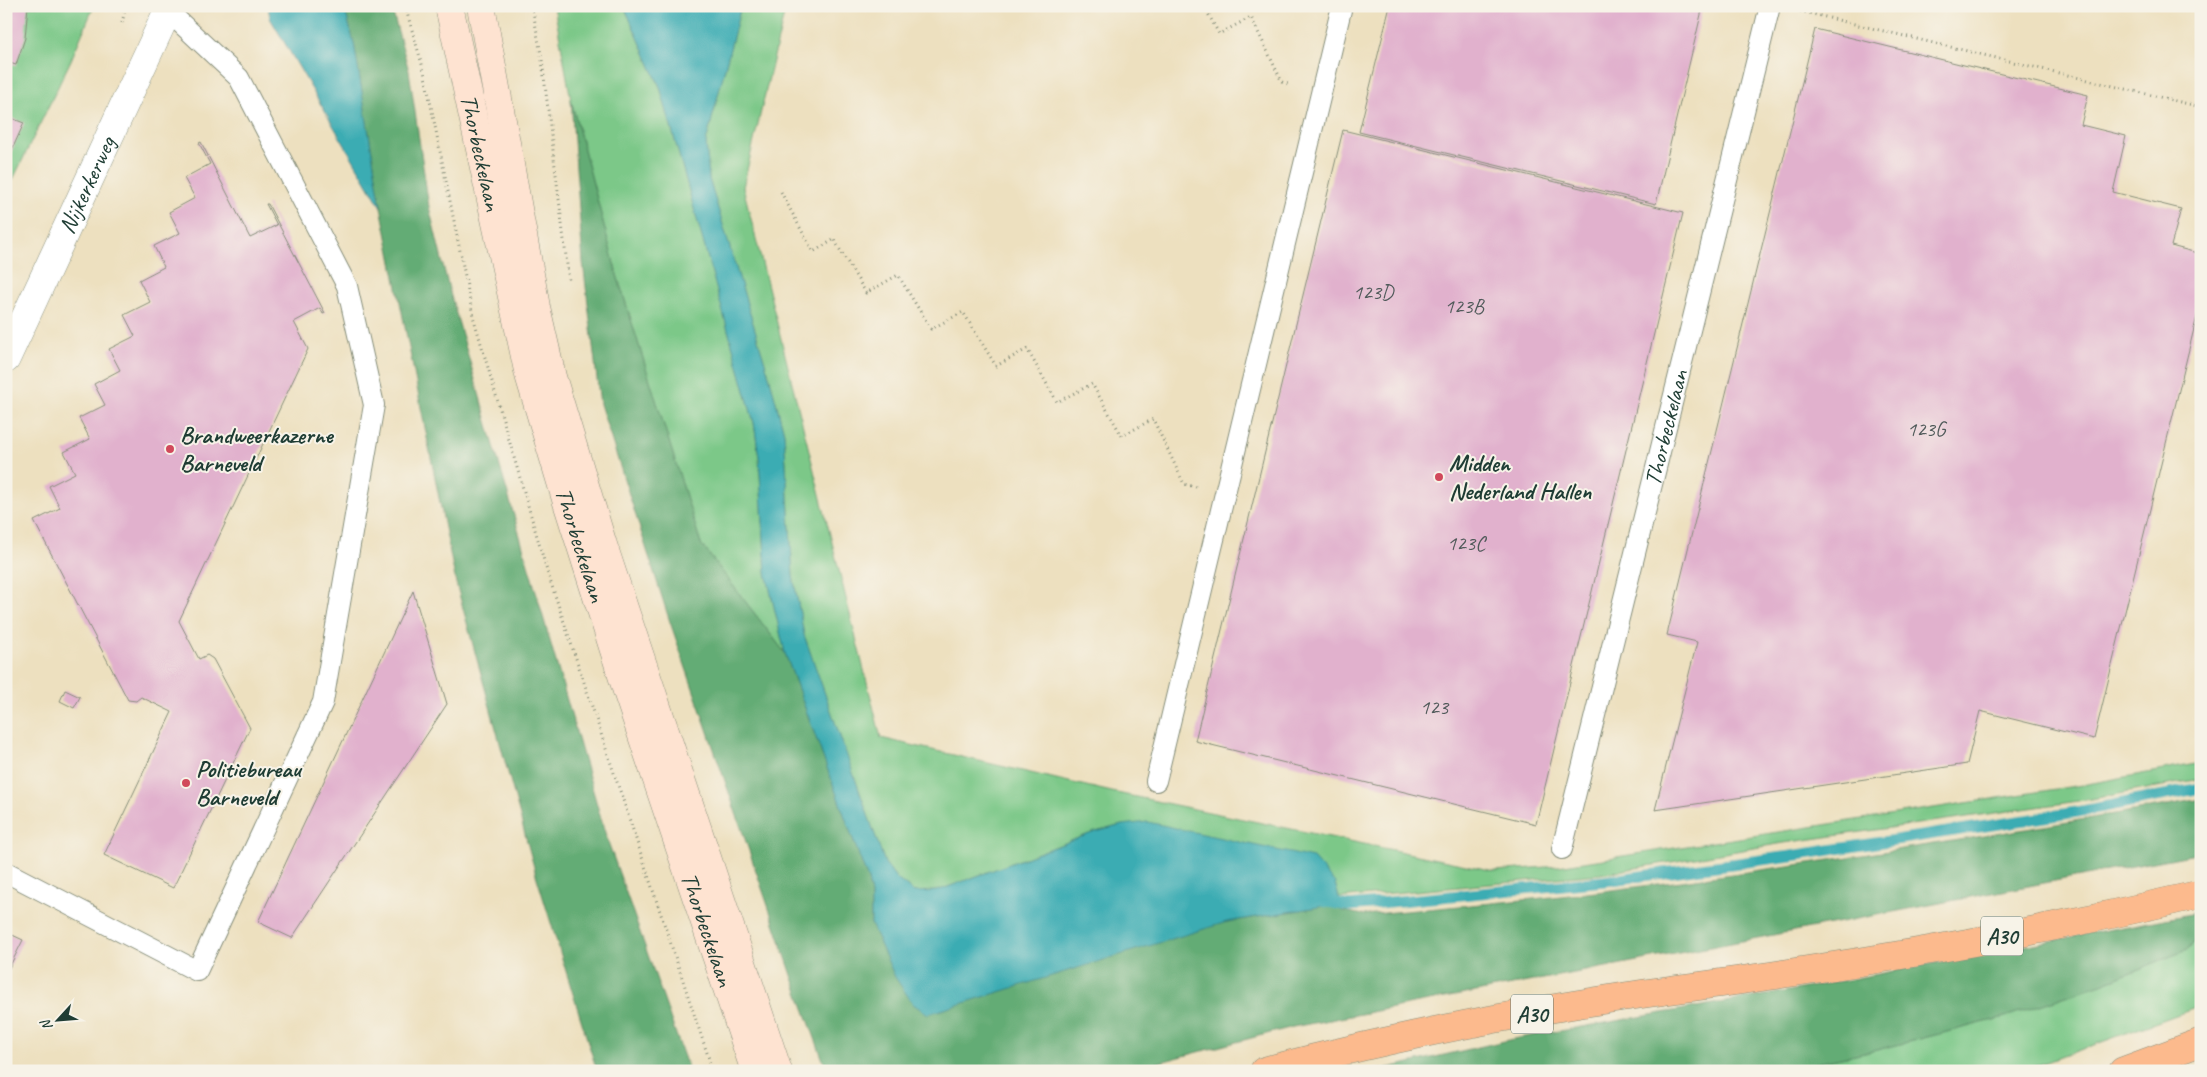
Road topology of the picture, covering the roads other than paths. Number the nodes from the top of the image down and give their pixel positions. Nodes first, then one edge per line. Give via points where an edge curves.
1 (449, 6) edge
2 (481, 6) edge
3 (1342, 6) edge
4 (1770, 6) edge
5 (168, 8) edge
6 (6, 359) edge
7 (1156, 781) dead end
8 (1562, 849) dead end
9 (6, 872) edge
10 (2201, 894) edge
11 (2201, 1042) edge
12 (755, 1071) edge
13 (778, 1071) edge
14 (1264, 1071) edge
15 (2123, 1071) edge

1 - 12 main road, Thorbeckelaan via 529,375 627,691
2 - 13 main road, Thorbeckelaan via 536,307 552,377 603,545
3 - 7 lane
4 - 8 lane, Thorbeckelaan
5 - 6 street, Nijkerkerweg
5 - 9 lane, Nijkerkerweg via 238,78 347,286 374,405 323,702 196,970
10 - 14 highway, A30 via 1940,948 1618,998 1429,1032
11 - 15 highway

